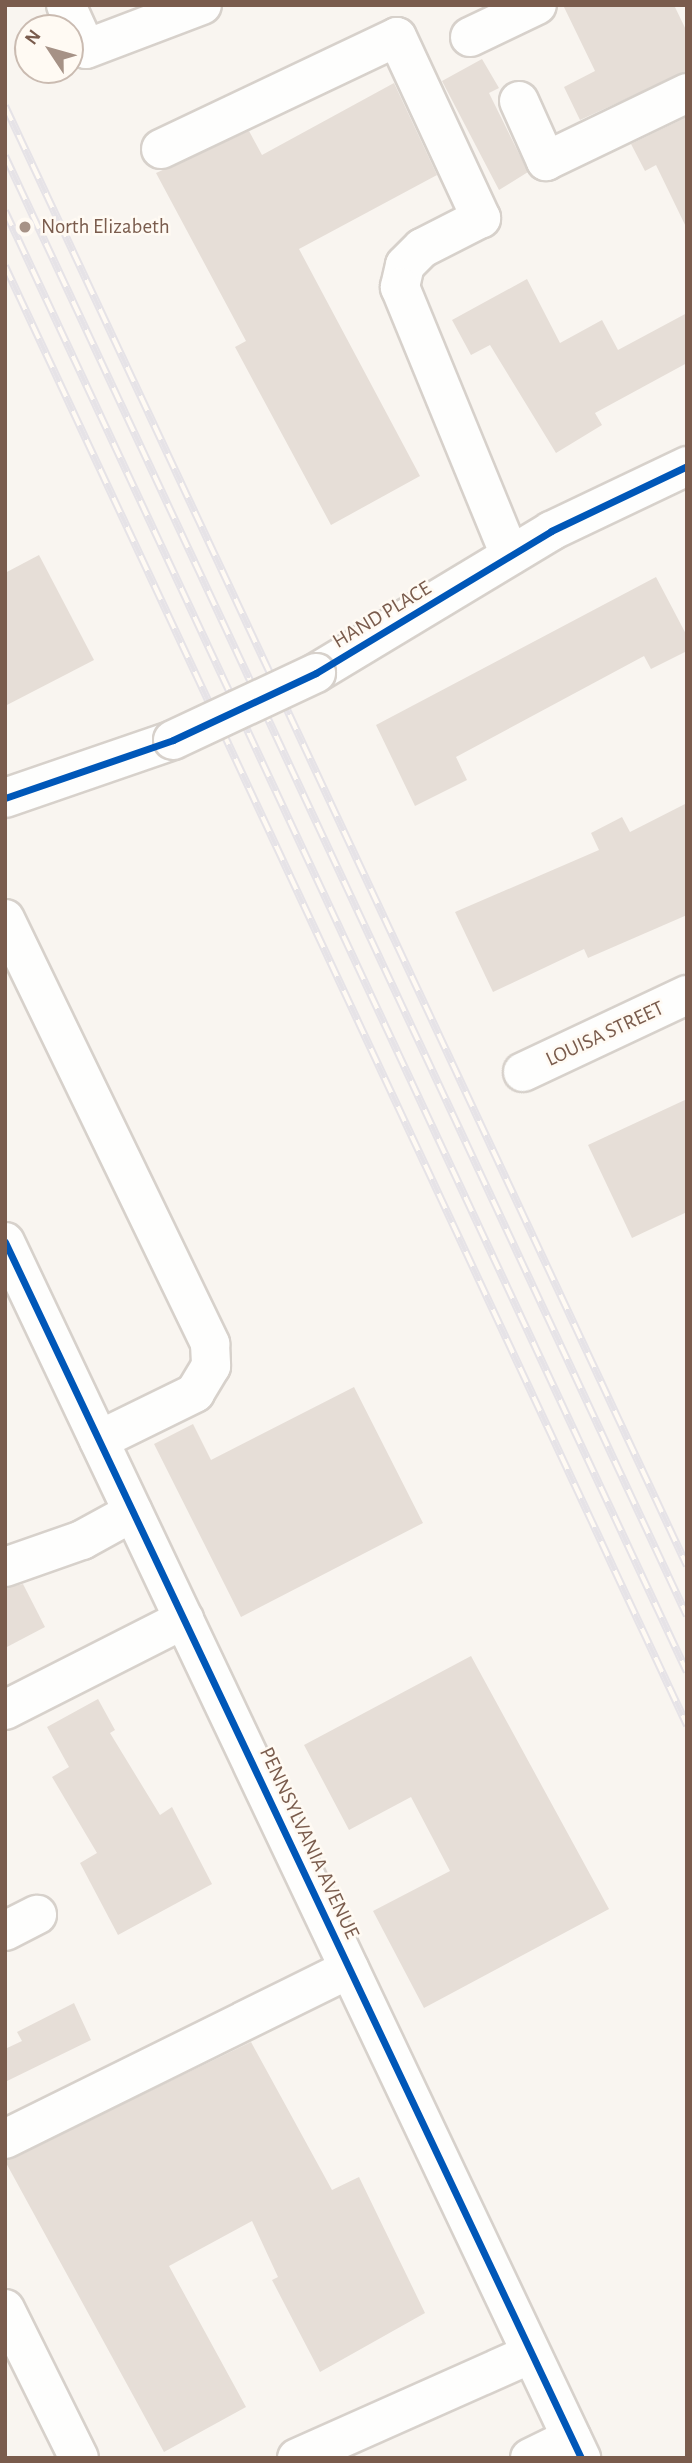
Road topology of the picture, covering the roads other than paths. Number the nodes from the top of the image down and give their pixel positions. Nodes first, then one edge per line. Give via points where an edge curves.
1 (66, 5) edge
2 (537, 5) edge
3 (203, 6) edge
4 (470, 37) dead end
5 (687, 93) edge
6 (519, 101) dead end
7 (161, 149) dead end
8 (687, 466) edge
9 (510, 555) junction
10 (5, 798) edge
11 (5, 919) edge
12 (687, 995) edge
13 (523, 1072) dead end
14 (5, 1242) edge
15 (99, 1440) junction
16 (133, 1512) junction
17 (5, 1567) edge
18 (184, 1619) junction
19 (5, 1710) edge
20 (349, 1969) junction
21 (5, 2139) edge
22 (5, 2309) edge
23 (531, 2354) junction
24 (576, 2448) edge
25 (79, 2458) edge
26 (297, 2458) edge
27 (530, 2458) edge

1 - 3 street via 86,49
2 - 4 street
5 - 6 street via 546,161
7 - 9 street via 397,37 481,218 422,248 405,265 400,287
8 - 9 street, HAND PLACE
9 - 10 street, HAND PLACE, bridge via 316,673 173,740
11 - 15 street via 210,1344 211,1366 195,1393
12 - 13 street, LOUISA STREET
14 - 15 street, PENNSYLVANIA AVENUE
15 - 16 street, PENNSYLVANIA AVENUE
16 - 17 street via 82,1540
16 - 18 street, PENNSYLVANIA AVENUE
18 - 19 street
18 - 20 street, PENNSYLVANIA AVENUE
20 - 21 street
20 - 23 street, PENNSYLVANIA AVENUE
22 - 25 street
23 - 24 street, PENNSYLVANIA AVENUE
23 - 26 street
24 - 27 street

